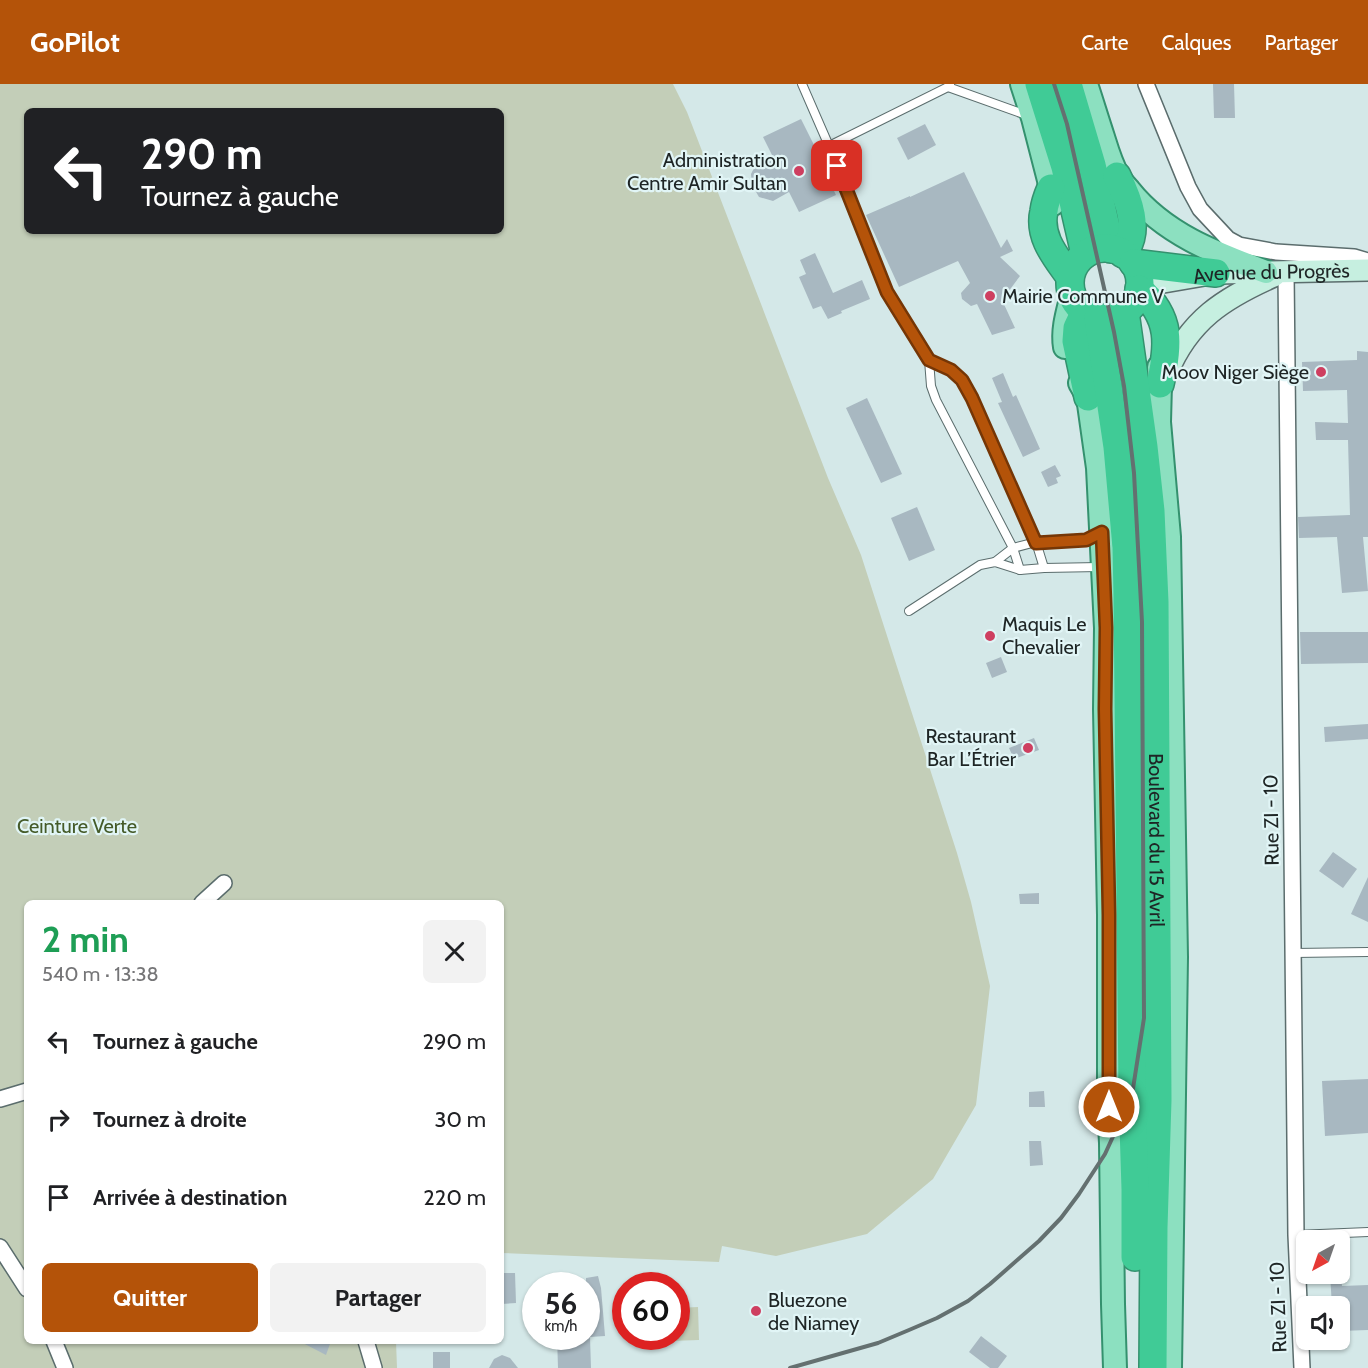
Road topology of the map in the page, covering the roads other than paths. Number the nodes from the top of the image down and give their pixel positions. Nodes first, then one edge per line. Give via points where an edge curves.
1 (802, 84) edge
2 (1022, 84) edge
3 (1040, 84) edge
4 (1068, 84) edge
5 (1086, 84) edge
6 (1146, 84) edge
7 (949, 86) edge
8 (1033, 118) junction
9 (829, 146) junction
10 (1126, 186) junction
11 (1051, 188) joint
12 (1125, 257) junction
13 (1368, 261) edge
14 (1368, 270) edge
15 (1278, 272) junction
16 (1216, 273) junction
17 (1081, 287) junction
18 (1133, 300) junction
19 (929, 360) junction
20 (1160, 387) junction
21 (1088, 397) joint
22 (1102, 532) junction
23 (1036, 543) junction
24 (1013, 548) junction
25 (995, 562) junction
26 (1104, 567) junction
27 (1044, 568) junction
28 (1020, 570) junction
29 (909, 611) dead end
30 (224, 883) dead end
31 (205, 900) edge
32 (1368, 952) edge
33 (1293, 953) junction
34 (24, 1092) edge
35 (0, 1099) edge
36 (1368, 1232) edge
37 (1350, 1233) edge
38 (1296, 1235) edge
39 (0, 1246) edge
40 (24, 1283) edge
41 (1298, 1284) edge
42 (55, 1344) edge
43 (367, 1344) edge
44 (65, 1368) edge
45 (374, 1368) edge
46 (1114, 1368) edge
47 (1135, 1368) edge
48 (1154, 1368) edge
49 (1170, 1368) edge
50 (1302, 1368) edge

1 - 9 lane
2 - 8 main road
3 - 17 highway, Boulevard du 15 Avril via 1065,167
4 - 12 highway
5 - 10 main road via 1107,153
6 - 13 street via 1188,187 1200,209 1228,239 1276,252
7 - 8 lane
7 - 9 lane
8 - 11 main road
9 - 19 lane via 887,292
10 - 12 highway via 1132,218
10 - 15 main road via 1147,210 1185,238
11 - 17 highway via 1043,212 1048,246
12 - 16 highway
12 - 17 highway via 1096,249
12 - 18 highway via 1139,280
14 - 15 street, Avenue du Progrès
15 - 16 street, Avenue du Progrès
15 - 20 street via 1230,298 1200,322 1173,358
15 - 33 street, Rue ZI - 10
16 - 18 street, Avenue du Progrès via 1152,284
17 - 18 highway via 1117,316
17 - 21 highway via 1076,341
17 - 47 highway, Boulevard du 15 Avril via 1117,447 1126,547
18 - 20 highway via 1146,295 1166,332
18 - 48 highway, Boulevard du 15 Avril via 1155,602 1158,1100
19 - 23 lane via 962,380
19 - 24 lane via 936,400
20 - 49 main road, Boulevard du 15 Avril via 1159,422 1169,537 1176,957
21 - 22 main road
22 - 23 lane via 1086,540
22 - 26 main road
23 - 24 lane
23 - 27 lane
24 - 25 lane
24 - 28 lane
25 - 28 lane
25 - 29 lane via 980,565
26 - 27 lane
26 - 46 main road
27 - 28 lane
30 - 31 street
32 - 33 lane
33 - 38 street, Rue ZI - 10
34 - 35 street
36 - 37 lane
39 - 40 street
41 - 50 street, Rue ZI - 10
42 - 44 street
43 - 45 street

